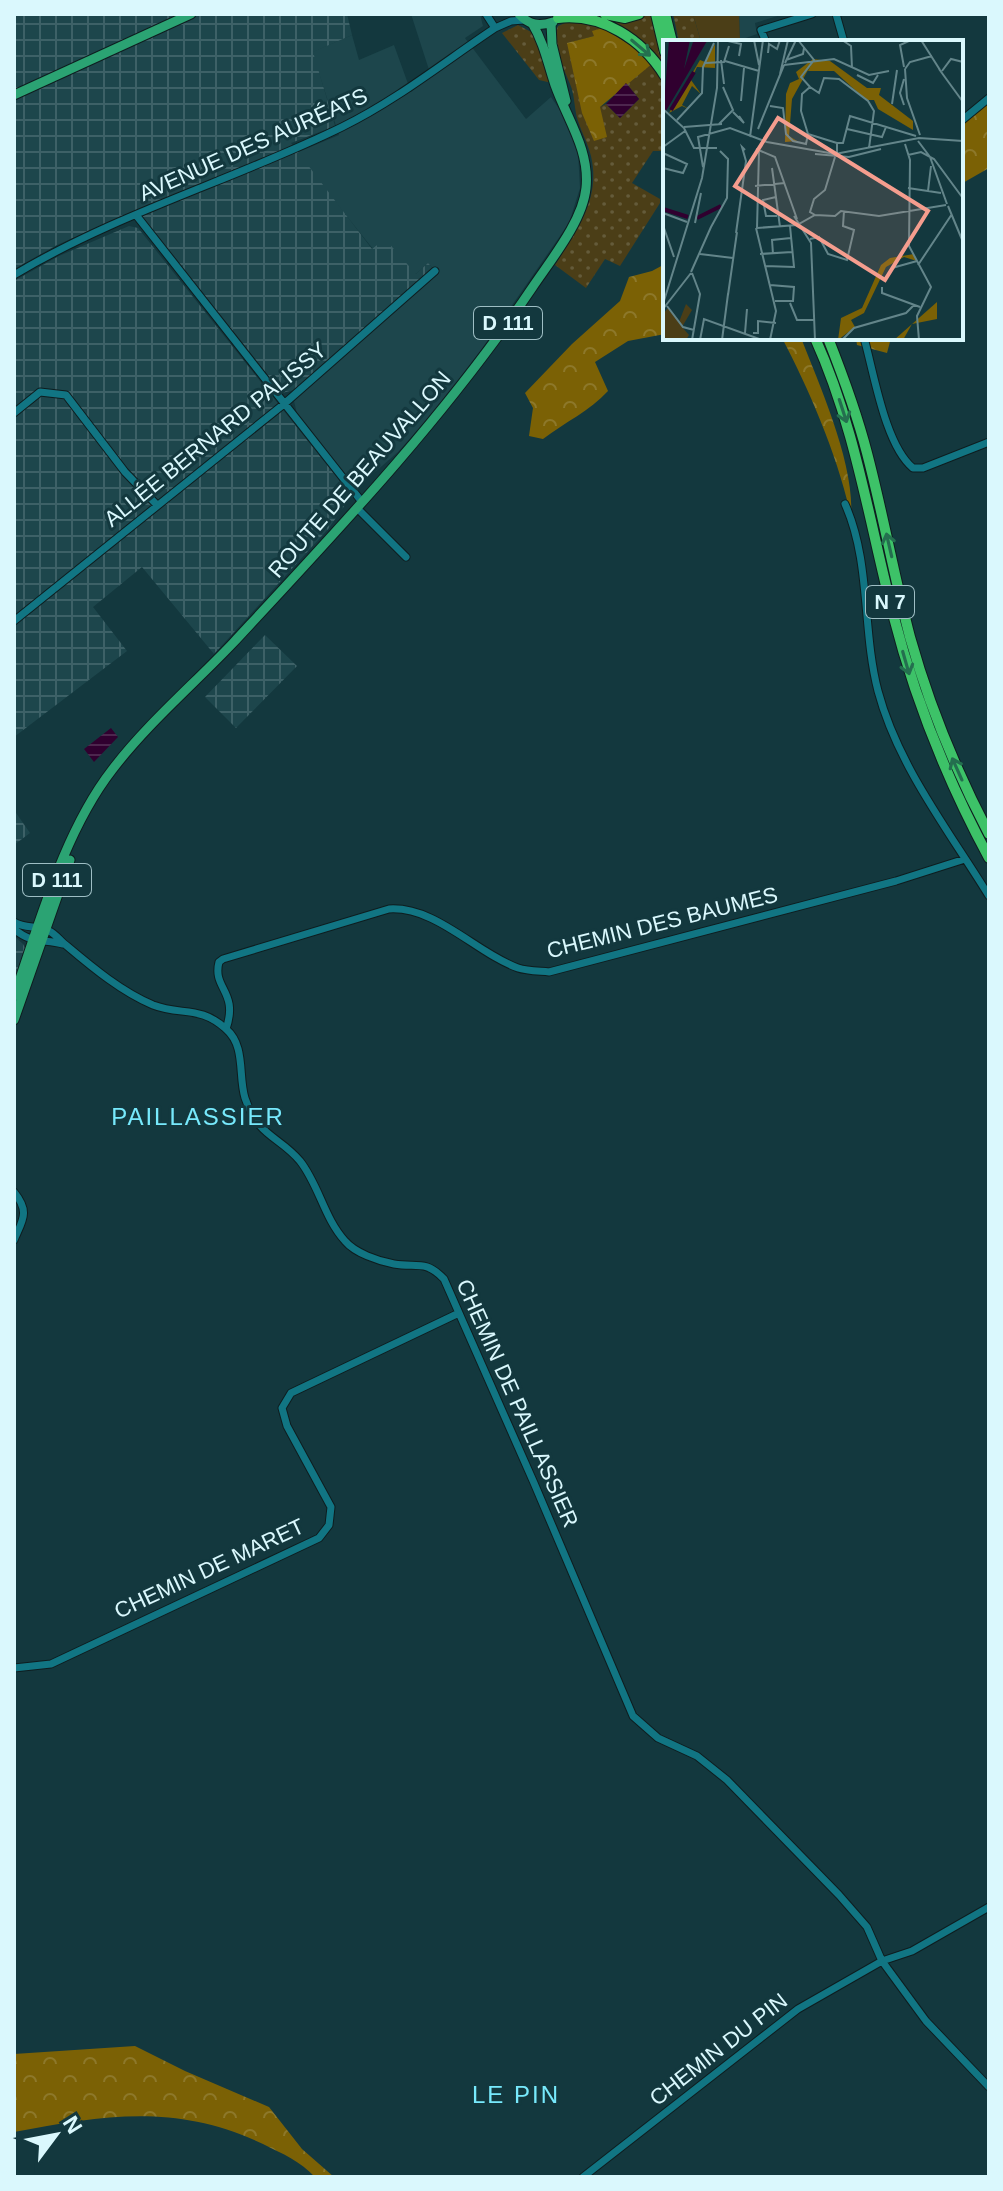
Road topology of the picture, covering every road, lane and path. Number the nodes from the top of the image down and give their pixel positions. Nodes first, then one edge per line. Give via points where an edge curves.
1 (191, 14) edge
2 (486, 14) edge
3 (506, 14) edge
4 (605, 14) edge
5 (639, 14) edge
6 (656, 14) edge
7 (667, 14) edge
8 (812, 14) edge
9 (836, 14) edge
10 (556, 18) edge
11 (525, 19) edge
12 (495, 28) junction
13 (672, 40) edge
14 (765, 40) edge
15 (843, 40) edge
16 (663, 44) edge
17 (663, 73) edge
18 (14, 95) edge
19 (989, 98) edge
20 (569, 116) junction
21 (963, 119) edge
22 (136, 215) junction
23 (435, 271) dead end
24 (14, 275) edge
25 (816, 340) edge
26 (829, 340) edge
27 (864, 340) edge
28 (284, 404) junction
29 (14, 413) edge
30 (989, 442) edge
31 (845, 504) dead end
32 (157, 505) junction
33 (359, 505) junction
34 (406, 557) dead end
35 (14, 621) edge
36 (989, 834) edge
37 (989, 858) edge
38 (965, 859) junction
39 (989, 896) edge
40 (14, 922) edge
41 (14, 929) edge
42 (42, 929) junction
43 (38, 941) junction
44 (65, 945) junction
45 (14, 996) edge
46 (14, 1020) edge
47 (226, 1029) junction
48 (14, 1192) edge
49 (14, 1240) edge
50 (459, 1313) junction
51 (14, 1668) edge
52 (989, 1907) edge
53 (882, 1961) junction
54 (989, 2087) edge
55 (583, 2177) edge

1 - 18 main road
2 - 12 street
3 - 12 street, AVENUE DES AURÉATS
4 - 5 highway
6 - 16 highway
7 - 13 highway
8 - 14 street via 761,30
9 - 15 street
10 - 11 main road
10 -> 17 highway via 580,16 608,26 646,51
10 - 20 main road, D 111 via 552,44
11 - 12 street, AVENUE DES AURÉATS
11 - 20 main road, D 111 via 543,44
12 - 22 street, AVENUE DES AURÉATS via 378,109
19 - 21 street
20 - 33 main road, ROUTE DE BEAUVALLON / D 111 via 586,170 584,200 575,221 476,368
22 - 24 street, AVENUE DES AURÉATS
22 - 28 street
23 - 28 street, ALLÉE BERNARD PALISSY
25 -> 37 highway, N 7 via 853,445 915,692 948,776
36 -> 26 highway, N 7 via 958,772 923,679 864,440
27 - 30 street via 881,406 913,468
28 - 32 street, ALLÉE BERNARD PALISSY
28 - 33 street
29 - 32 street via 40,392 66,395
31 - 38 street via 861,563 878,690 890,726
32 - 35 street, ALLÉE BERNARD PALISSY
33 - 34 street
33 - 42 main road, ROUTE DE BEAUVALLON / D 111 via 101,784
38 - 39 street
38 - 47 street, CHEMIN DES BAUMES via 549,972 518,968 428,917 406,908 389,909 223,959 217,975 232,1010
40 - 42 street
41 - 43 street
42 - 43 main road, ROUTE DE BEAUVALLON / D 111
42 - 44 street
43 - 44 street
43 - 45 main road, ROUTE DE BEAUVALLON / D 111
43 - 46 main road, ROUTE DE BEAUVALLON / D 111
44 - 47 street via 144,1000 202,1014
47 - 50 street, CHEMIN DE PAILLASSIER via 237,1047 245,1096 255,1119 298,1159 347,1244 384,1261 429,1267 444,1279
48 - 49 street via 25,1215
50 - 51 street, CHEMIN DE MARET via 291,1393 282,1408 287,1426 331,1507 329,1525 319,1538 51,1664
50 - 53 street, CHEMIN DE PAILLASSIER via 633,1716 650,1733 697,1756 727,1780 857,1913
52 - 53 street, CHEMIN DU PIN via 912,1951
53 - 54 street, CHEMIN DE PAILLASSIER via 926,2021
53 - 55 street, CHEMIN DU PIN via 798,2009

